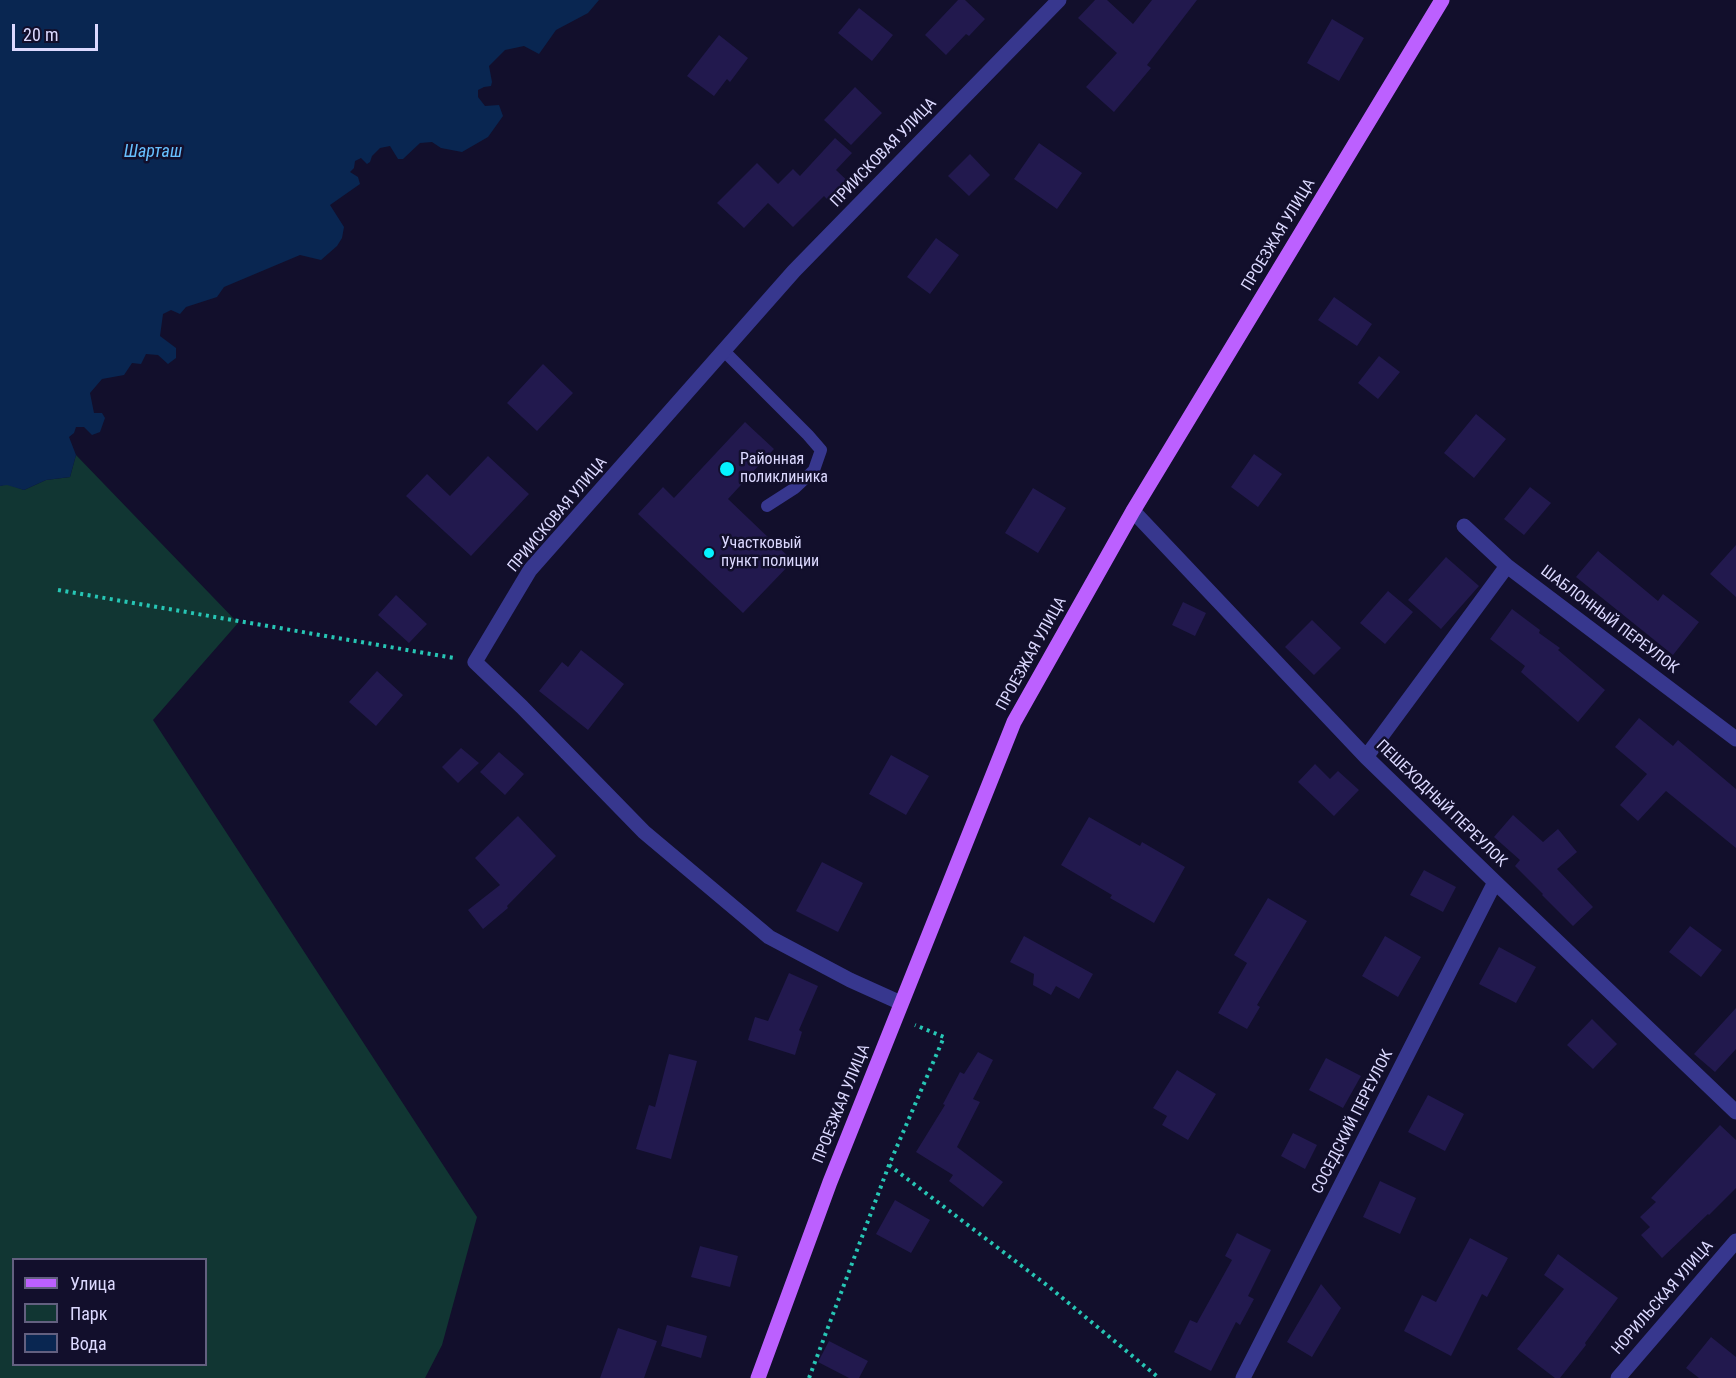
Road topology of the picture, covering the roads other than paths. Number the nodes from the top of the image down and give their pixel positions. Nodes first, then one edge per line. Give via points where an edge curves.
1 (1059, 0) edge
2 (1442, 0) edge
3 (723, 351) junction
4 (767, 506) dead end
5 (1133, 511) junction
6 (1464, 526) dead end
7 (1507, 566) junction
8 (1736, 740) edge
9 (1366, 757) junction
10 (1495, 882) junction
11 (901, 1003) junction
12 (1736, 1112) edge
13 (1736, 1241) edge
14 (759, 1378) edge
15 (1243, 1378) edge
16 (1618, 1378) edge

1 - 3 street, ПРИИСКОВАЯ УЛИЦА via 794,271
2 - 5 main road, ПРОЕЗЖАЯ УЛИЦА
3 - 4 lane via 821,450 813,470 795,488
3 - 11 street, ПРИИСКОВАЯ УЛИЦА via 530,570 475,662 644,832 769,937
5 - 9 street, ПЕШЕХОДНЫЙ ПЕРЕУЛОК
5 - 11 main road, ПРОЕЗЖАЯ УЛИЦА via 1014,722
6 - 7 street, ШАБЛОННЫЙ ПЕРЕУЛОК
7 - 8 street, ШАБЛОННЫЙ ПЕРЕУЛОК
7 - 9 street
9 - 10 street, ПЕШЕХОДНЫЙ ПЕРЕУЛОК
10 - 12 street, ПЕШЕХОДНЫЙ ПЕРЕУЛОК
10 - 15 street, СОСЕДСКИЙ ПЕРЕУЛОК
11 - 14 main road, ПРОЕЗЖАЯ УЛИЦА via 830,1182
13 - 16 street, НОРИЛЬСКАЯ УЛИЦА

